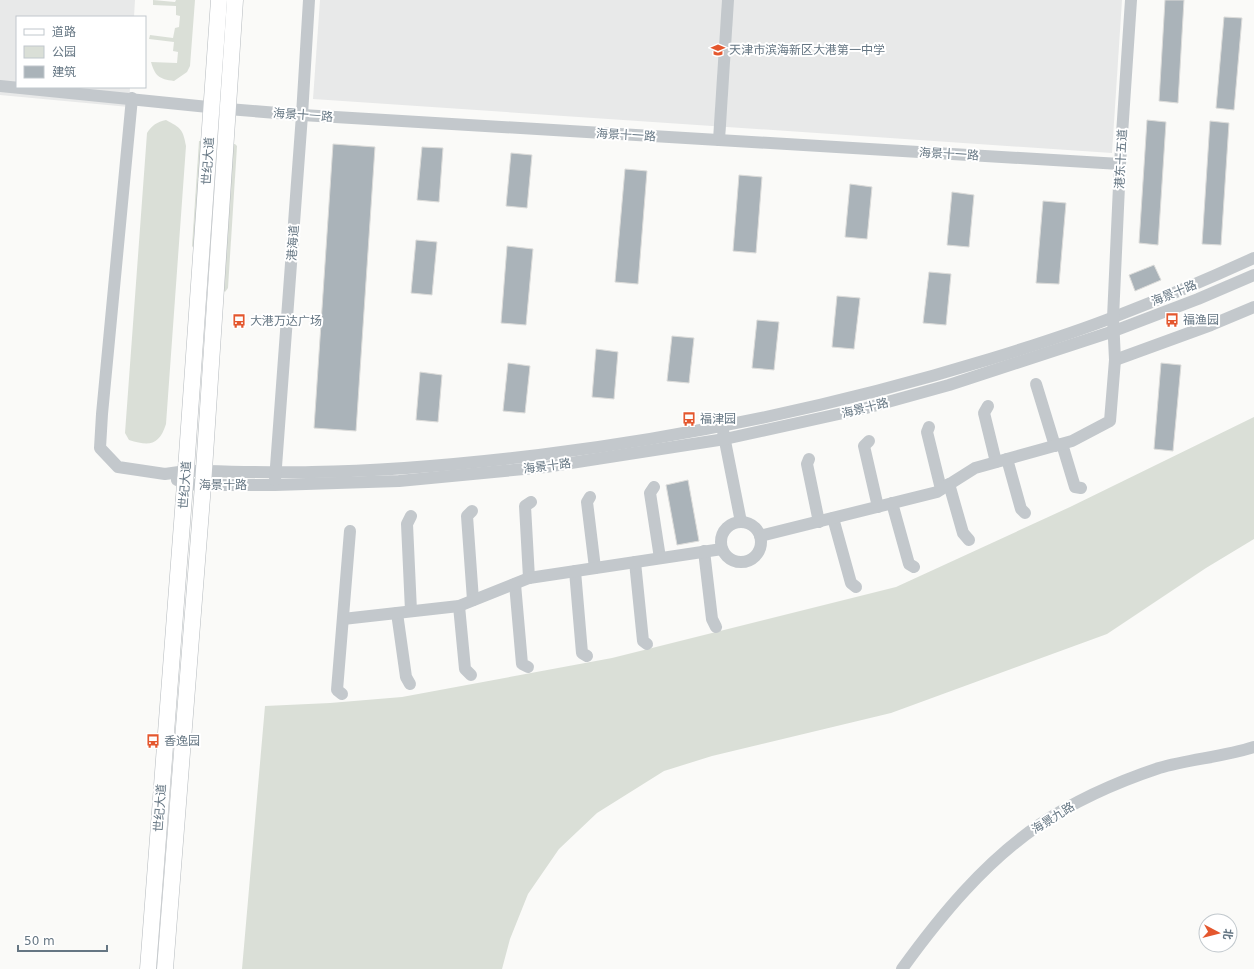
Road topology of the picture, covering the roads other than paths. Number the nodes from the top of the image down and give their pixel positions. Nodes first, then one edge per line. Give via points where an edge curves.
1 (219, 0) edge
2 (235, 0) edge
3 (310, 0) edge
4 (728, 0) edge
5 (1131, 0) edge
6 (0, 86) edge
7 (16, 87) edge
8 (22, 88) edge
9 (132, 98) junction
10 (220, 108) junction
11 (302, 115) junction
12 (719, 140) junction
13 (1120, 164) junction
14 (1254, 258) edge
15 (1254, 275) edge
16 (1254, 306) edge
17 (1113, 318) junction
18 (1114, 331) junction
19 (1115, 360) junction
20 (1036, 384) dead end
21 (988, 406) dead end
22 (722, 426) junction
23 (930, 426) dead end
24 (724, 439) junction
25 (869, 441) dead end
26 (1059, 445) junction
27 (809, 459) dead end
28 (1001, 461) junction
29 (275, 472) junction
30 (186, 478) junction
31 (203, 478) junction
32 (275, 485) junction
33 (654, 487) dead end
34 (945, 487) junction
35 (1081, 488) dead end
36 (590, 497) dead end
37 (531, 502) dead end
38 (892, 503) junction
39 (878, 507) junction
40 (472, 511) dead end
41 (1025, 513) dead end
42 (411, 516) dead end
43 (833, 518) junction
44 (741, 522) junction
45 (819, 522) junction
46 (350, 531) dead end
47 (760, 536) junction
48 (969, 540) dead end
49 (722, 549) junction
50 (704, 551) junction
51 (660, 558) junction
52 (635, 562) junction
53 (914, 567) dead end
54 (595, 568) junction
55 (575, 571) junction
56 (529, 578) junction
57 (515, 584) junction
58 (856, 587) dead end
59 (473, 600) junction
60 (459, 606) junction
61 (411, 611) junction
62 (398, 613) junction
63 (343, 619) junction
64 (716, 627) dead end
65 (647, 644) dead end
66 (587, 656) dead end
67 (528, 667) dead end
68 (471, 675) dead end
69 (410, 684) dead end
70 (342, 694) dead end
71 (1254, 748) edge
72 (1254, 754) edge
73 (148, 969) edge
74 (165, 969) edge
75 (902, 969) edge
76 (909, 969) edge

1 - 10 main road, 世纪大道
2 - 10 main road, 世纪大道
3 - 11 street, 港海道
4 - 12 street
5 - 13 street, 港东十五道
6 - 7 street, 海景十一路
8 - 9 street, 海景十一路
9 - 10 street, 海景十一路
9 - 30 street, 海景十路 via 100,448 118,467
10 - 11 street, 海景十一路
10 - 30 main road, 世纪大道
10 - 31 main road, 世纪大道
11 - 12 street, 海景十一路
11 - 29 street, 港海道
12 - 13 street, 海景十一路
13 - 17 street, 港东十五道
14 - 17 street, 海景十路
15 - 18 street, 海景十路
16 - 19 street via 1211,325
17 - 18 street, 港东十五道
17 - 22 street, 海景十路 via 923,379 838,402
18 - 19 street, 港东十五道
18 - 24 street, 海景十路 via 916,395
19 - 26 street, 港东十五道 via 1110,421
20 - 26 street
21 - 28 street via 984,414
22 - 24 street
22 - 29 street, 海景十路 via 632,442 484,461 361,470
23 - 34 street via 927,432
24 - 32 street, 海景十路 via 545,467 399,481
24 - 44 street
25 - 39 street via 864,446
26 - 28 street
26 - 35 street via 1075,487
27 - 45 street via 806,464
28 - 34 street via 975,468
28 - 41 street
29 - 31 street, 海景十路
29 - 32 street, 港海道
30 - 31 street, 海景十路
30 - 73 main road, 世纪大道
31 - 32 street, 海景十路
31 - 74 main road, 世纪大道
33 - 51 street via 650,493
34 - 38 street via 937,492
34 - 48 street via 963,533
36 - 54 street via 587,502
37 - 56 street via 524,506
38 - 39 street
38 - 53 street via 909,564
39 - 43 street
40 - 59 street via 467,516
42 - 61 street via 407,524
43 - 45 street
43 - 58 street via 851,584
44 - 47 street via 753,526
44 - 49 street via 729,526 725,531 722,536
45 - 47 street
46 - 63 street
47 - 49 street via 760,549 753,559 747,562 729,559
49 - 50 street
50 - 51 street
50 - 64 street via 712,619
51 - 52 street
52 - 54 street
52 - 65 street via 643,641
54 - 55 street
55 - 56 street
55 - 66 street via 582,653
56 - 57 street
57 - 59 street
57 - 67 street via 522,664
59 - 60 street
60 - 61 street
60 - 68 street via 465,669
61 - 62 street
62 - 63 street
62 - 69 street via 406,677
63 - 70 street via 337,690
71 - 75 street, 海景九路 via 1140,775 1056,814 1021,838 969,886 929,931
72 - 76 street, 海景九路 via 1146,779 1103,796 1058,820 1010,854 978,884 942,924

